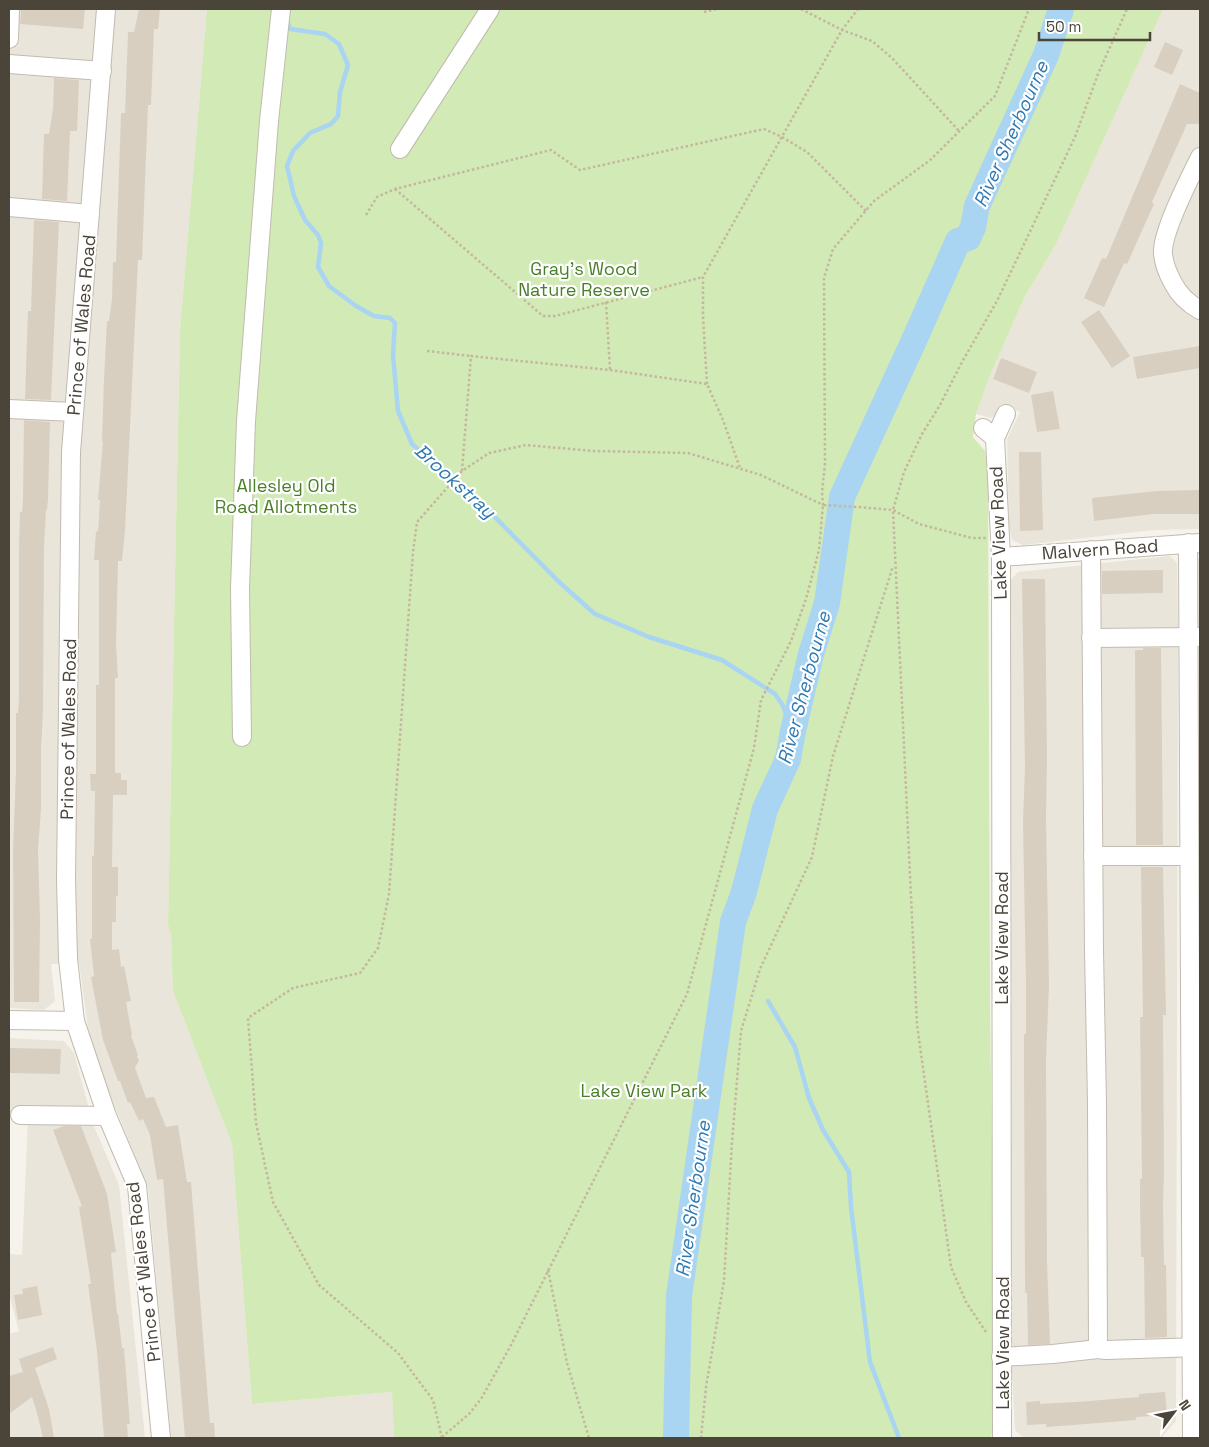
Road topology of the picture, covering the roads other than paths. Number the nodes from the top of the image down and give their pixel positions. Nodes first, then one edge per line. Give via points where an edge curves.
1 (10, 9) edge
2 (106, 9) edge
3 (281, 9) edge
4 (490, 9) edge
5 (9, 39) edge
6 (9, 64) edge
7 (102, 72) junction
8 (400, 149) dead end
9 (1200, 157) edge
10 (9, 208) edge
11 (90, 214) junction
12 (1200, 310) edge
13 (9, 409) edge
14 (74, 412) junction
15 (1006, 414) dead end
16 (1194, 543) edge
17 (1091, 550) junction
18 (1001, 556) junction
19 (1194, 637) edge
20 (1092, 638) junction
21 (242, 737) dead end
22 (1093, 856) junction
23 (1189, 856) junction
24 (1195, 947) edge
25 (9, 1020) edge
26 (75, 1021) junction
27 (20, 1115) dead end
28 (107, 1116) junction
29 (1196, 1347) edge
30 (1098, 1349) junction
31 (1001, 1357) junction
32 (161, 1438) edge
33 (1002, 1438) edge
34 (1192, 1438) edge

1 - 5 street
2 - 7 street, Prince of Wales Road
3 - 21 street via 269,120 246,421 240,589
4 - 8 street
6 - 7 street
7 - 11 street, Prince of Wales Road
9 - 12 street via 1168,228 1162,252 1175,286 1189,303
10 - 11 street
11 - 14 street, Prince of Wales Road
13 - 14 street
14 - 26 street, Prince of Wales Road via 66,880 68,960
15 - 18 street, Lake View Road via 989,433
16 - 17 street, Malvern Road
16 - 19 street
17 - 18 street, Malvern Road
17 - 20 street
18 - 31 street, Lake View Road
19 - 20 street
19 - 23 street
20 - 22 street
22 - 23 street
22 - 30 street
23 - 24 street
24 - 29 street
25 - 26 street
26 - 28 street, Prince of Wales Road
27 - 28 street
28 - 32 street, Prince of Wales Road via 137,1186
29 - 30 street
29 - 34 street
30 - 31 street
31 - 33 street, Lake View Road

